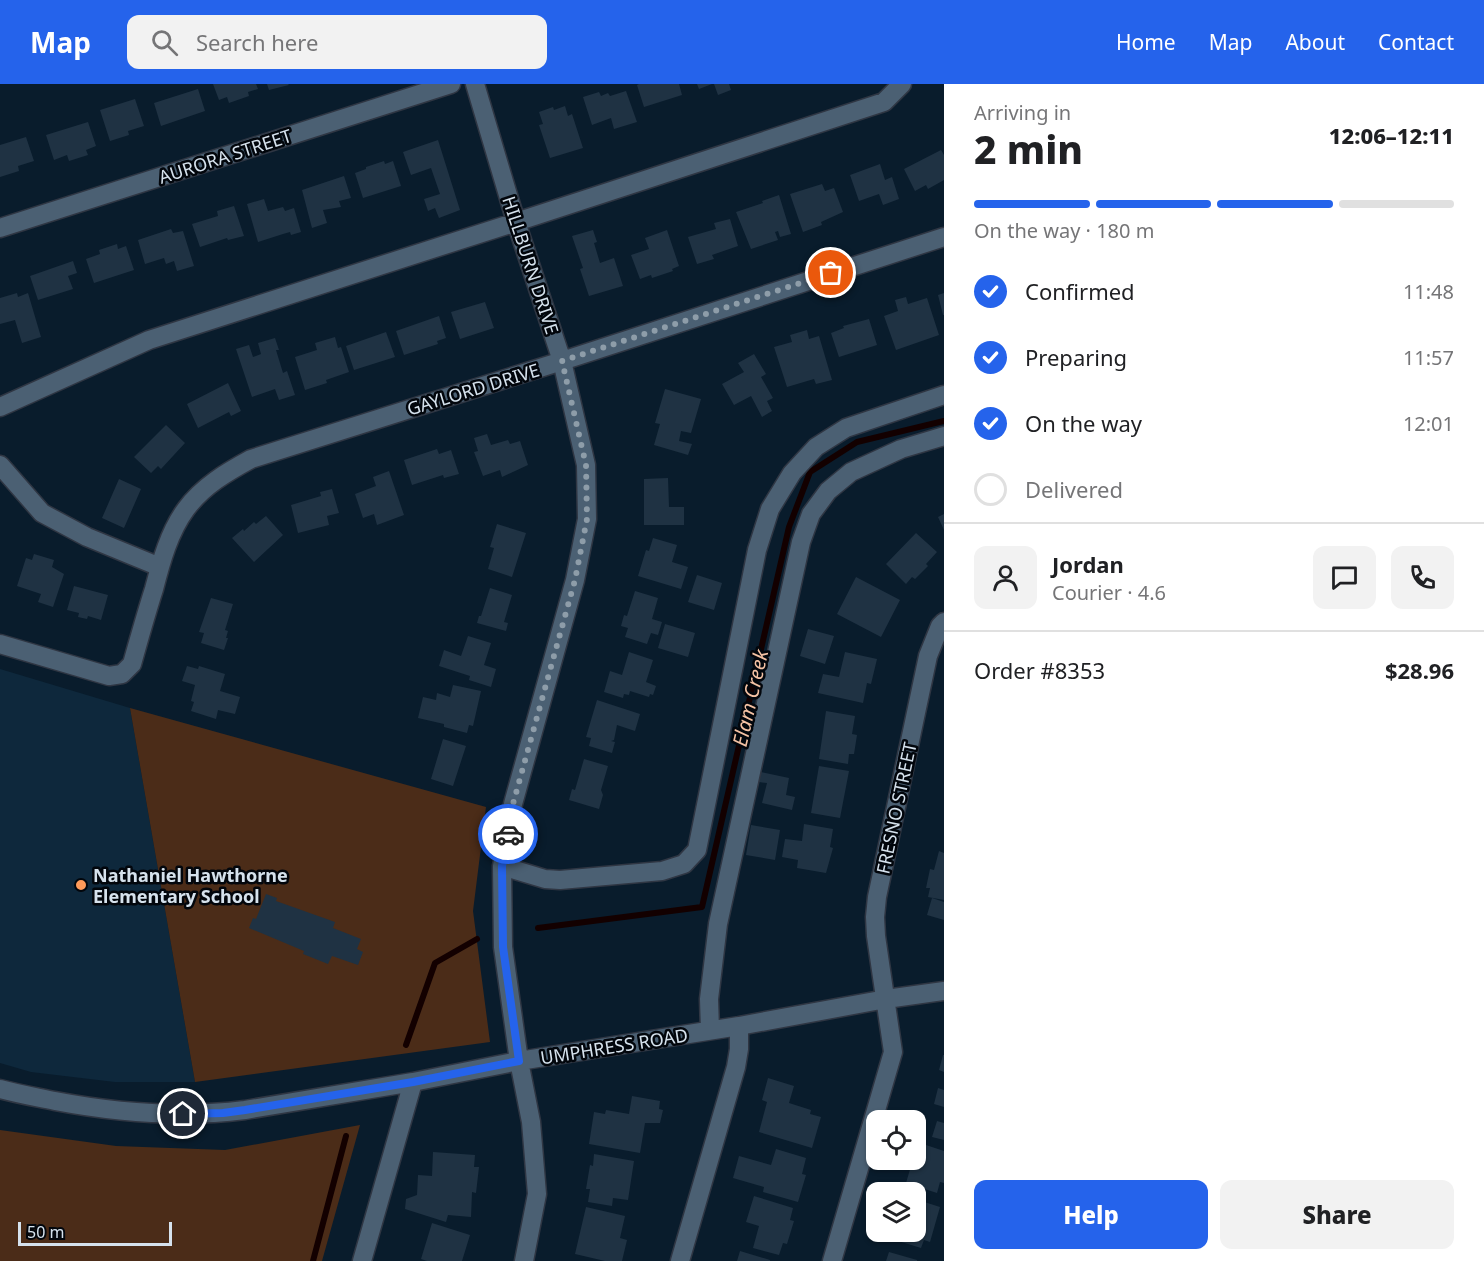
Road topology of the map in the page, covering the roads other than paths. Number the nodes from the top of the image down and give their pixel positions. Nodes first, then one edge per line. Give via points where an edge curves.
1 (451, 84) edge
2 (475, 84) edge
3 (902, 84) edge
4 (516, 222) junction
5 (0, 228) edge
6 (944, 237) edge
7 (562, 361) junction
8 (944, 395) edge
9 (0, 407) edge
10 (944, 436) edge
11 (0, 465) edge
12 (160, 567) junction
13 (944, 622) edge
14 (0, 644) edge
15 (502, 866) junction
16 (944, 991) edge
17 (886, 999) junction
18 (739, 1026) junction
19 (710, 1030) junction
20 (519, 1061) junction
21 (413, 1082) junction
22 (0, 1089) edge
23 (362, 1261) edge
24 (524, 1261) edge
25 (680, 1261) edge
26 (832, 1261) edge

1 - 5 street, AURORA STREET
2 - 4 street, HILLBURN DRIVE
3 - 4 street via 884,102
4 - 7 street, HILLBURN DRIVE
4 - 9 street via 149,340
6 - 7 street, GAYLORD DRIVE
7 - 12 street, GAYLORD DRIVE via 251,459 207,486 186,509
7 - 15 street, HILLBURN DRIVE via 586,465 587,519 575,580 513,804
8 - 15 street via 846,428 816,447 792,473 771,509 757,550 697,850 684,864 662,871 560,879 545,879
10 - 19 street via 901,449 851,472 828,491 811,514 801,542 718,924 709,999
11 - 12 street via 42,513 87,537
12 - 14 street, GAYLORD DRIVE via 132,664 122,674 109,676
13 - 17 street, FRESNO STREET via 928,656 877,897 876,936
15 - 20 street, HILLBURN DRIVE via 503,947
16 - 17 street, UMPHRESS ROAD
17 - 18 street, UMPHRESS ROAD
17 - 26 street, FRESNO STREET via 893,1052
18 - 19 street, UMPHRESS ROAD
18 - 25 street via 736,1067
19 - 20 street, UMPHRESS ROAD
20 - 21 street, UMPHRESS ROAD
20 - 24 street, HILLBURN DRIVE via 531,1122 537,1194
21 - 22 street, UMPHRESS ROAD via 223,1113 163,1114 94,1108
21 - 23 street

